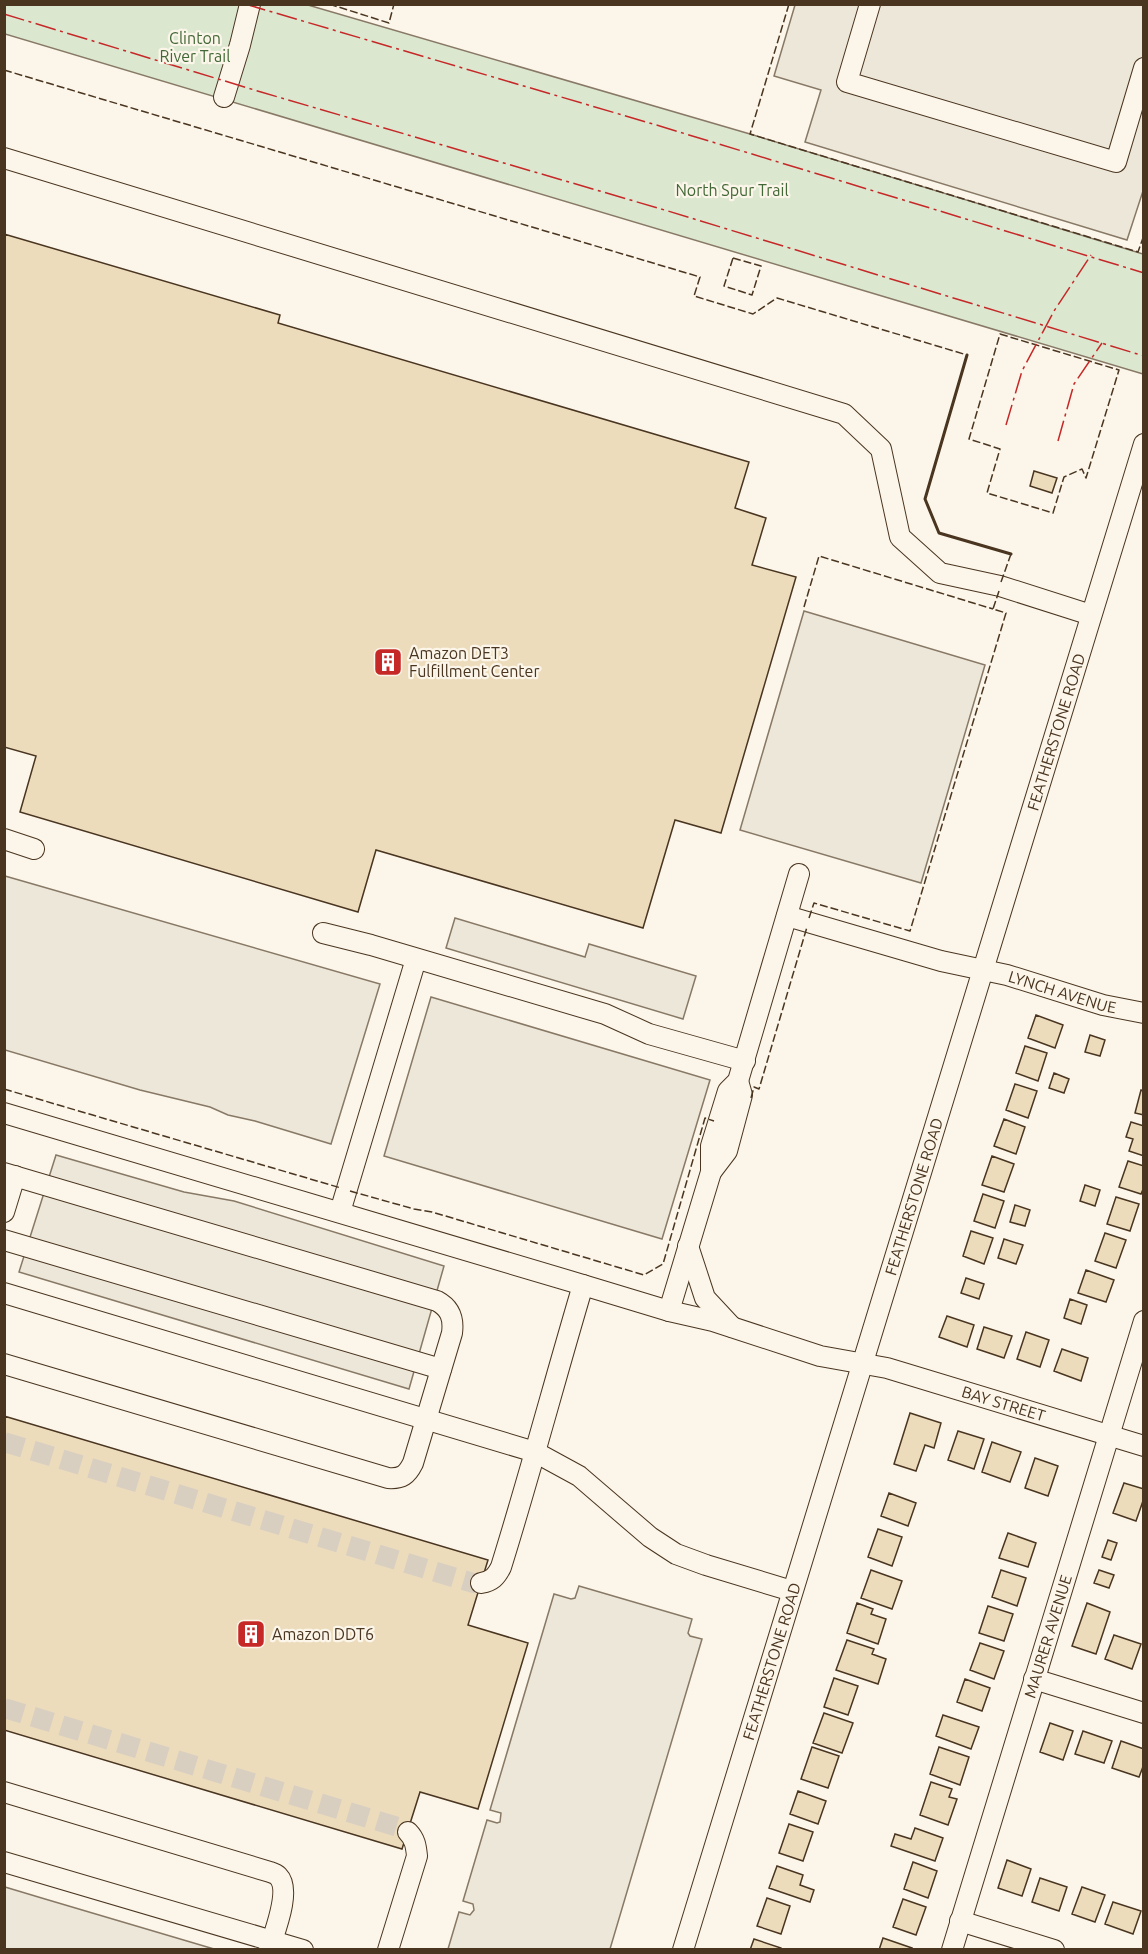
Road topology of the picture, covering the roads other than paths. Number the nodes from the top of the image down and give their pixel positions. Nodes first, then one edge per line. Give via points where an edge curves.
1 (250, 4) edge
2 (870, 4) edge
3 (1143, 68) edge
4 (224, 97) dead end
5 (4, 158) edge
6 (1143, 444) edge
7 (1090, 615) junction
8 (4, 838) edge
9 (34, 849) dead end
10 (799, 873) dead end
11 (787, 916) junction
12 (323, 933) dead end
13 (416, 959) junction
14 (982, 970) junction
15 (1143, 1013) edge
16 (745, 1061) junction
17 (4, 1113) edge
18 (10, 1174) edge
19 (4, 1212) edge
20 (340, 1212) junction
21 (4, 1240) edge
22 (688, 1246) junction
23 (583, 1285) junction
24 (4, 1293) edge
25 (669, 1311) junction
26 (1143, 1321) edge
27 (733, 1329) junction
28 (862, 1363) junction
29 (4, 1364) edge
30 (441, 1369) junction
31 (427, 1419) junction
32 (1109, 1435) junction
33 (1143, 1446) edge
34 (535, 1452) junction
35 (481, 1583) dead end
36 (792, 1591) junction
37 (1034, 1679) junction
38 (1143, 1713) edge
39 (4, 1792) edge
40 (408, 1832) dead end
41 (4, 1862) edge
42 (960, 1921) junction
43 (270, 1945) edge
44 (303, 1950) edge
45 (388, 1950) edge
46 (683, 1950) edge
47 (952, 1950) edge
48 (1054, 1950) edge

1 - 4 street
2 - 3 street via 848,82 1116,162
5 - 7 street via 844,414 880,449 900,537 940,573 1000,586
6 - 7 street, FEATHERSTONE ROAD
7 - 14 street, FEATHERSTONE ROAD
8 - 9 street
10 - 11 street
11 - 14 street, LYNCH AVENUE
11 - 16 street
12 - 13 street
13 - 16 street via 605,1014 649,1034
13 - 20 street
14 - 15 street, LYNCH AVENUE
14 - 28 street, FEATHERSTONE ROAD
16 - 22 street via 738,1081 728,1091 714,1136 711,1172
17 - 20 street, BAY STREET
18 - 19 street
18 - 30 street via 436,1301 449,1311 453,1322
20 - 23 street, BAY STREET
21 - 30 street
22 - 25 street
22 - 27 street via 705,1298
23 - 25 street, BAY STREET
23 - 34 street
24 - 31 street
25 - 27 street, BAY STREET
26 - 32 street, MAURER AVENUE
27 - 28 street, BAY STREET via 820,1356
28 - 32 street, BAY STREET
28 - 36 street, FEATHERSTONE ROAD
29 - 31 street via 388,1478 399,1479 408,1473
30 - 31 street
31 - 34 street
32 - 33 street, BAY STREET
32 - 37 street, MAURER AVENUE
34 - 35 street via 501,1567 490,1582
34 - 36 street via 579,1476 650,1537 676,1554
36 - 46 street, FEATHERSTONE ROAD
37 - 38 street
37 - 42 street, MAURER AVENUE
39 - 43 street via 278,1876 284,1898
40 - 45 street via 417,1856
41 - 43 street
42 - 47 street, MAURER AVENUE
42 - 48 street
43 - 44 street

